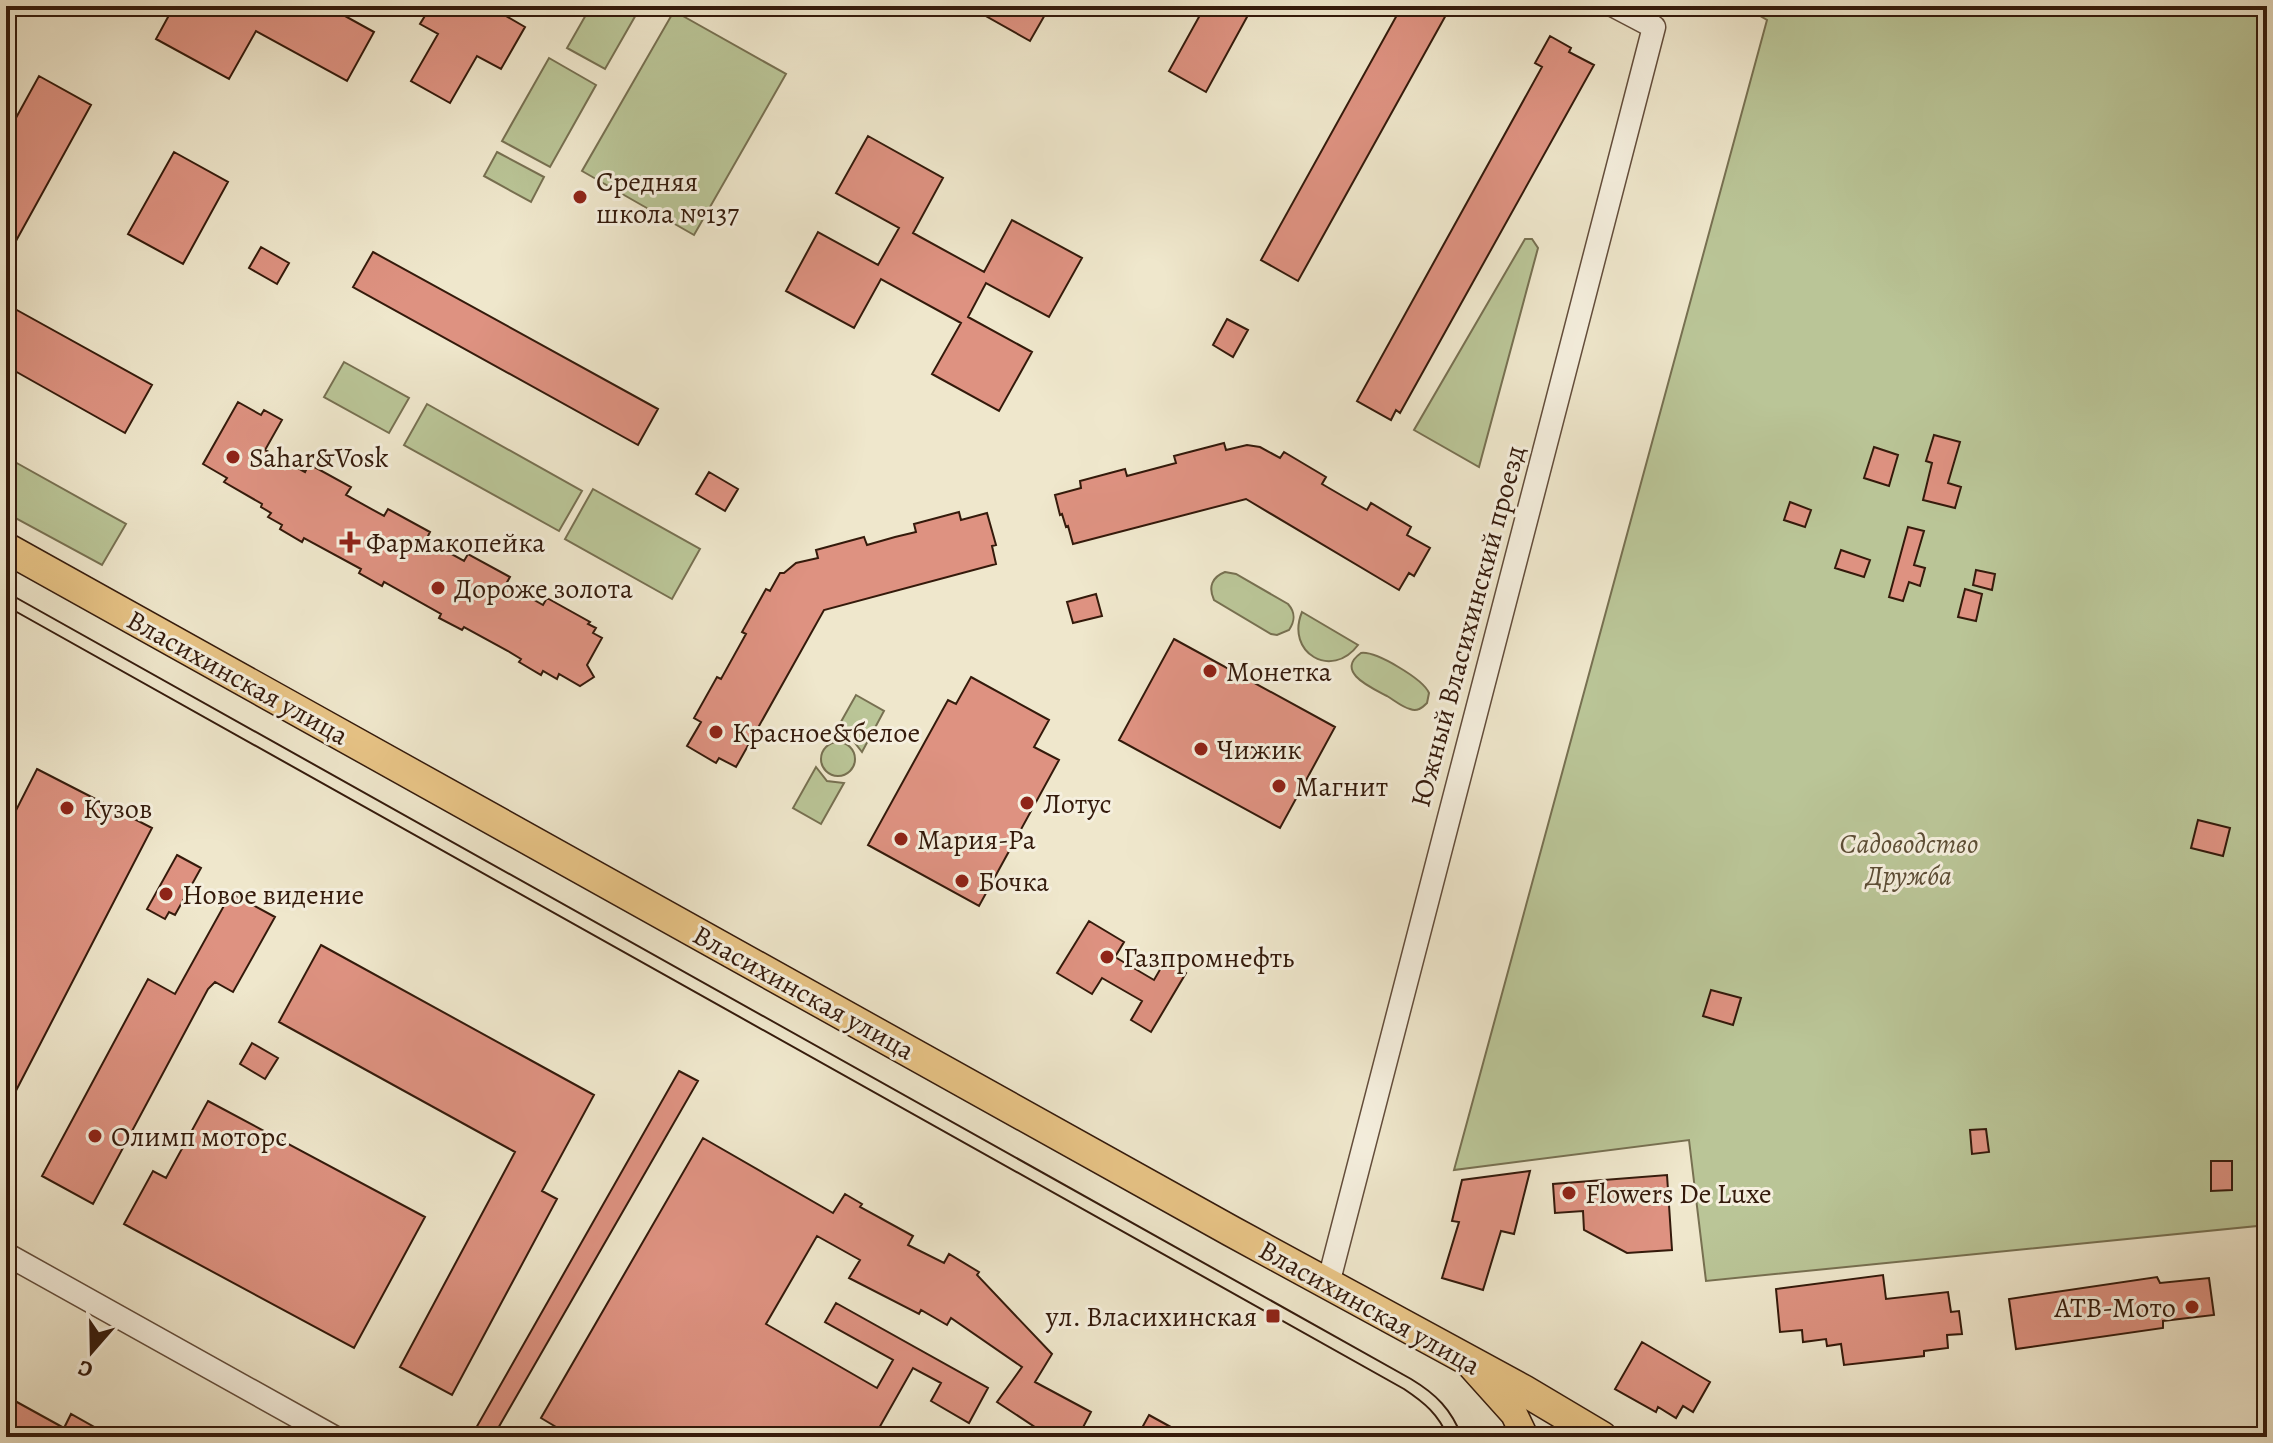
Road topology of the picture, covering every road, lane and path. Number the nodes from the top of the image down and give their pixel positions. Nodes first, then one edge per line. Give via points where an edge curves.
1 (1614, 6) edge
2 (6, 548) edge
3 (6, 1254) edge
4 (1328, 1284) junction
5 (1465, 1359) junction
6 (334, 1437) edge
7 (1525, 1437) edge
8 (1602, 1437) edge

1 - 4 street, Южный Власихинский проезд via 1654,27
2 - 4 highway, Власихинская улица
3 - 6 street
4 - 5 highway, Власихинская улица
5 - 7 main road via 1514,1414
5 - 8 highway, Власихинская улица

